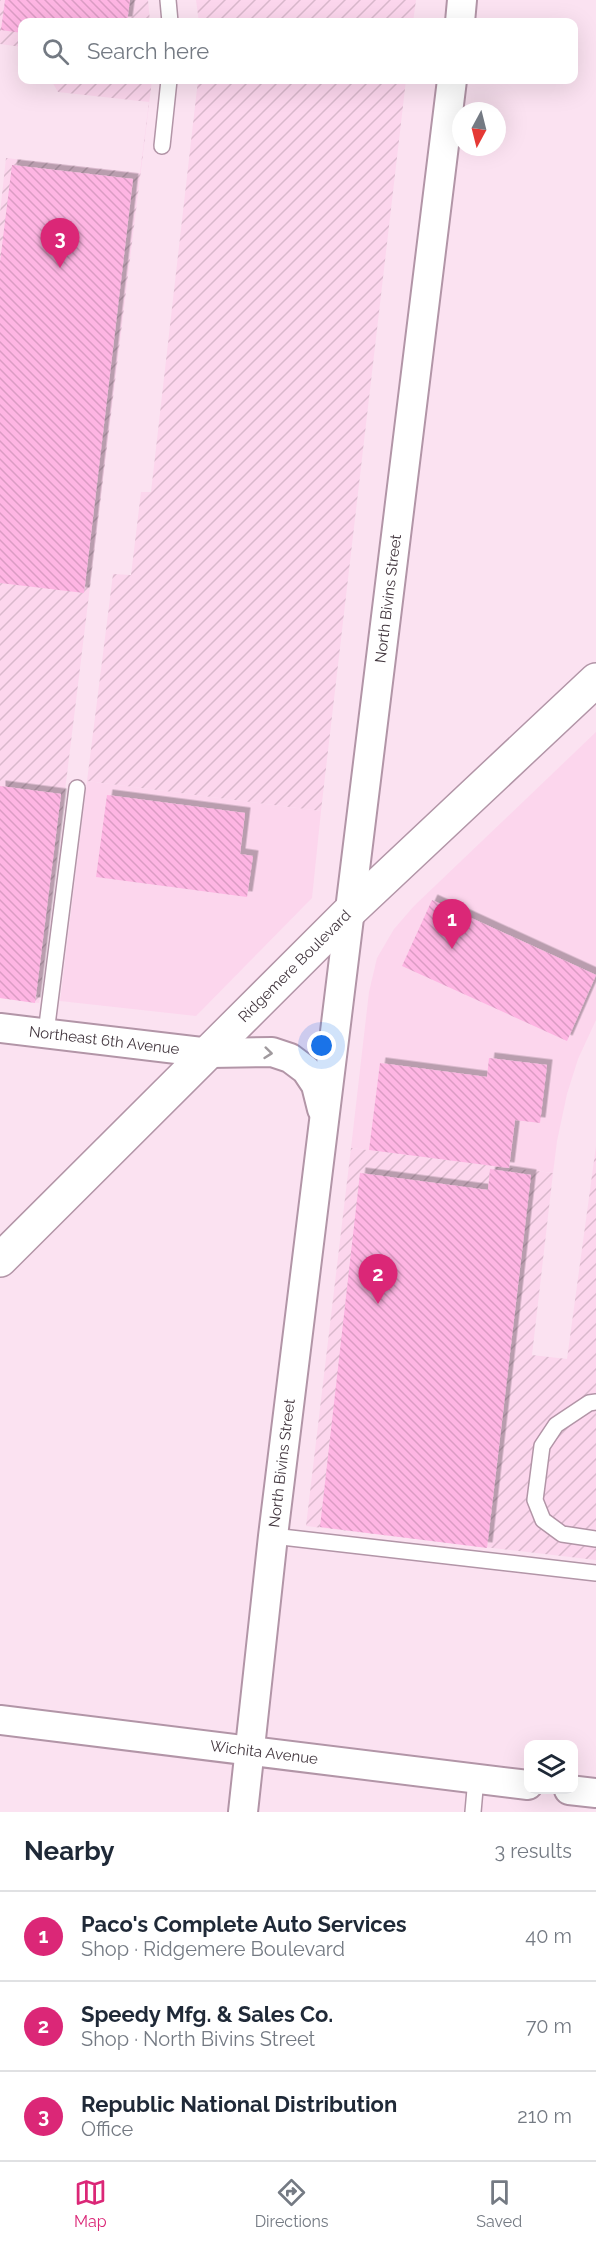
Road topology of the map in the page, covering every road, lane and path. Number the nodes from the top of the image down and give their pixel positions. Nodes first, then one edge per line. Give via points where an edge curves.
1 (168, 0) edge
2 (462, 0) edge
3 (170, 18) edge
4 (460, 18) edge
5 (169, 84) edge
6 (452, 84) edge
7 (162, 146) dead end
8 (596, 680) edge
9 (77, 788) dead end
10 (348, 913) junction
11 (0, 1028) edge
12 (46, 1033) junction
13 (210, 1053) junction
14 (323, 1116) junction
15 (0, 1260) edge
16 (596, 1402) edge
17 (273, 1536) junction
18 (596, 1539) edge
19 (596, 1573) edge
20 (0, 1720) edge
21 (251, 1749) junction
22 (476, 1778) junction
23 (524, 1784) edge
24 (578, 1791) edge
25 (596, 1793) edge
26 (243, 1812) edge
27 (473, 1812) edge

1 - 3 lane
2 - 4 street
5 - 7 lane
6 - 10 street, North Bivins Street
8 - 10 main road, Ridgemere Boulevard
9 - 12 lane
10 - 13 main road, Ridgemere Boulevard
10 - 14 street, North Bivins Street
11 - 12 street, Northeast 6th Avenue
12 - 13 street, Northeast 6th Avenue
13 -> 14 street, North Bivins Street via 272,1052 290,1058 306,1070 316,1085
13 - 15 main road, Ridgemere Boulevard
14 - 17 street, North Bivins Street
16 - 18 lane via 556,1425 542,1446 535,1500 543,1520 562,1534
17 - 19 lane
17 - 21 street, North Bivins Street
20 - 21 street, Wichita Avenue
21 - 22 street, Wichita Avenue
21 - 26 street, North Bivins Street
22 - 23 street, Wichita Avenue
22 - 27 lane
24 - 25 street

